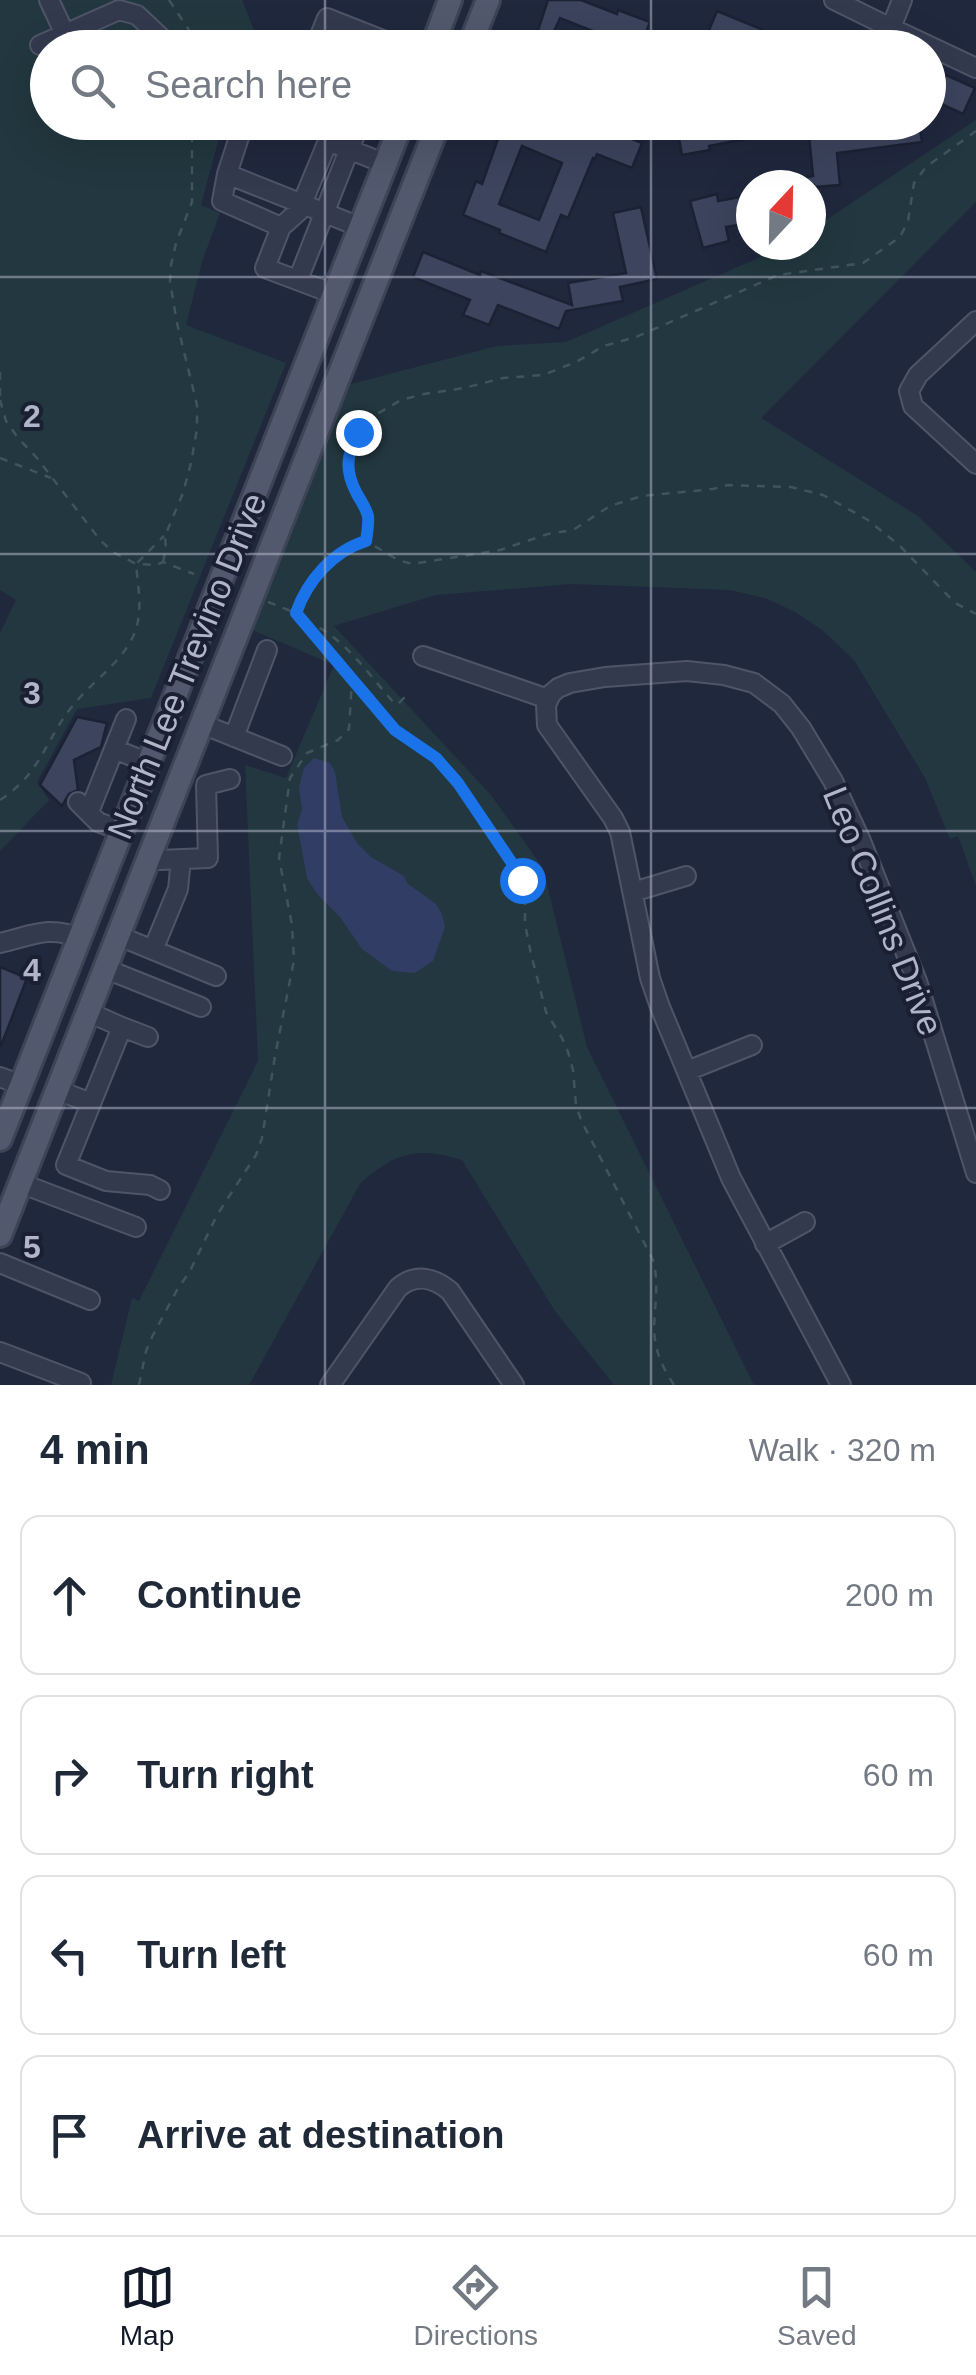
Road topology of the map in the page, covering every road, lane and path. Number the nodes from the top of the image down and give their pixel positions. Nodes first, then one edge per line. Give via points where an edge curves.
1 (49, 0) edge
2 (169, 0) edge
3 (450, 0) edge
4 (488, 0) edge
5 (834, 0) edge
6 (902, 0) edge
7 (117, 5) edge
8 (891, 28) junction
9 (63, 30) edge
10 (72, 30) edge
11 (153, 30) edge
12 (189, 30) edge
13 (322, 30) edge
14 (357, 30) edge
15 (439, 30) edge
16 (476, 30) edge
17 (895, 30) edge
18 (946, 54) edge
19 (976, 68) edge
20 (976, 131) edge
21 (192, 140) edge
22 (238, 140) edge
23 (353, 140) edge
24 (395, 140) edge
25 (432, 140) edge
26 (350, 149) junction
27 (386, 164) junction
28 (226, 174) junction
29 (302, 204) junction
30 (324, 213) junction
31 (281, 227) junction
32 (360, 227) junction
33 (298, 280) junction
34 (334, 294) junction
35 (976, 321) edge
36 (0, 372) edge
37 (0, 400) edge
38 (0, 458) edge
39 (976, 464) edge
40 (52, 479) junction
41 (165, 536) junction
42 (366, 541) junction
43 (163, 562) junction
44 (136, 564) junction
45 (194, 574) dead end
46 (266, 602) dead end
47 (296, 613) junction
48 (976, 614) edge
49 (303, 620) junction
50 (268, 650) dead end
51 (424, 656) dead end
52 (352, 678) junction
53 (406, 696) dead end
54 (548, 699) junction
55 (126, 719) dead end
56 (202, 724) junction
57 (234, 736) junction
58 (114, 749) junction
59 (282, 756) dead end
60 (149, 762) junction
61 (181, 776) junction
62 (230, 779) dead end
63 (206, 784) junction
64 (0, 800) edge
65 (122, 831) junction
66 (150, 856) junction
67 (181, 859) junction
68 (686, 876) dead end
69 (633, 892) junction
70 (119, 936) junction
71 (80, 938) junction
72 (0, 943) edge
73 (153, 950) junction
74 (106, 968) junction
75 (216, 976) dead end
76 (201, 1007) dead end
77 (88, 1012) junction
78 (122, 1026) junction
79 (148, 1037) dead end
80 (752, 1045) dead end
81 (686, 1072) junction
82 (10, 1081) edge
83 (57, 1090) junction
84 (91, 1103) junction
85 (0, 1139) edge
86 (976, 1172) edge
87 (20, 1183) junction
88 (160, 1190) dead end
89 (805, 1222) dead end
90 (136, 1228) dead end
91 (0, 1235) edge
92 (765, 1244) junction
93 (0, 1263) edge
94 (90, 1300) dead end
95 (0, 1352) edge
96 (81, 1384) edge
97 (138, 1385) edge
98 (330, 1385) edge
99 (514, 1385) edge
100 (674, 1385) edge
101 (841, 1385) edge

1 - 9 street
2 - 12 path
3 - 15 main road
4 - 16 main road
5 - 8 street
6 - 8 street
7 - 10 street
7 - 11 street
8 - 17 street
13 - 14 street via 327,18
18 - 19 street
20 - 42 path via 926,167 914,184 900,237 862,263 778,275 543,375 424,394 375,415 358,432 348,465 367,511
21 - 41 path via 192,202 170,282 197,405 196,429 192,463
22 - 28 street
23 - 26 street
24 - 27 main road, North Lee Trevino Drive
25 - 56 main road, North Lee Trevino Drive
26 - 27 street
26 - 29 street via 328,141
26 - 30 street
27 - 32 main road, North Lee Trevino Drive
28 - 29 street
28 - 31 street via 222,201
29 - 30 street
29 - 31 street
30 - 32 street
30 - 33 street
31 - 33 street via 265,268
32 - 34 main road, North Lee Trevino Drive
33 - 34 street
34 - 60 main road, North Lee Trevino Drive
35 - 39 street via 918,375 910,391 920,414
36 - 37 path
37 - 40 path via 6,421
38 - 40 path
40 - 44 path via 100,540
41 - 43 path
41 - 44 path
42 - 47 path via 332,559
42 - 48 path via 412,564 573,530 610,506 642,496 728,485 791,487 868,520 955,603
43 - 44 path
43 - 45 path
44 - 64 path via 140,618 124,654 74,704 36,767
46 - 47 path
47 - 49 path
49 - 52 path
49 - 53 path via 325,629 395,704
50 - 57 street
51 - 54 street
52 - 97 path via 349,729 307,753 290,778 279,858 294,960 262,1138 152,1337
52 - 100 path via 395,730 458,783 518,872 546,1012 568,1052 581,1120 654,1262 653,1338
54 - 69 street via 547,724 620,832
54 - 86 street, Leo Collins Drive via 570,684 687,671 754,683 782,704 833,781 861,840 922,997
55 - 58 street
56 - 57 street
56 - 61 main road, North Lee Trevino Drive
57 - 59 street
58 - 60 street
58 - 65 street via 83,807
60 - 65 main road, North Lee Trevino Drive
61 - 63 street
61 - 66 main road, North Lee Trevino Drive
62 - 63 street
63 - 67 street via 208,858
65 - 71 main road, North Lee Trevino Drive
66 - 67 street
66 - 70 main road, North Lee Trevino Drive
67 - 73 street via 178,890
68 - 69 street
69 - 81 street via 650,978
70 - 73 street
70 - 74 main road, North Lee Trevino Drive
71 - 72 street via 61,930
71 - 82 main road, North Lee Trevino Drive
73 - 75 street
74 - 76 street
74 - 77 main road, North Lee Trevino Drive
77 - 78 street
77 - 83 main road, North Lee Trevino Drive
78 - 79 street
78 - 84 street
80 - 81 street
81 - 92 street
82 - 85 main road, North Lee Trevino Drive
83 - 84 street
83 - 87 main road, North Lee Trevino Drive
84 - 88 street via 66,1165 106,1181
87 - 90 street
87 - 91 main road, North Lee Trevino Drive
89 - 92 street
92 - 101 street
93 - 94 street
95 - 96 street
98 - 99 street via 398,1288 418,1278 450,1290

